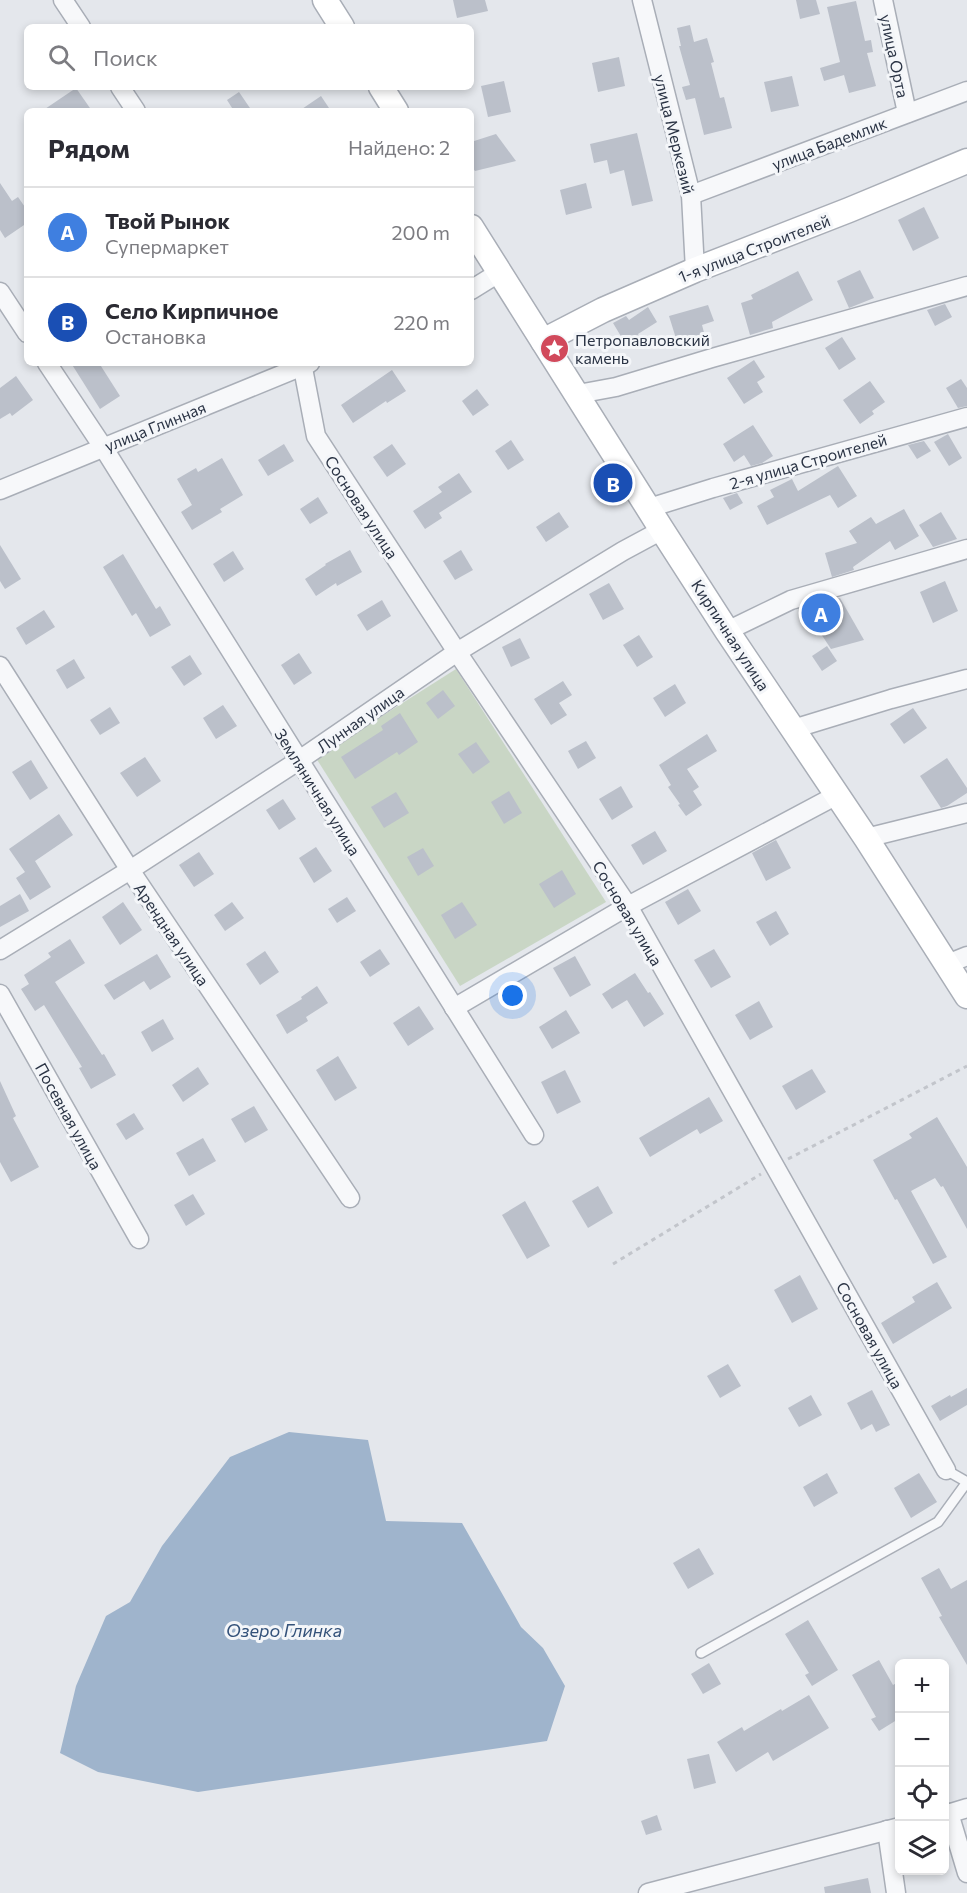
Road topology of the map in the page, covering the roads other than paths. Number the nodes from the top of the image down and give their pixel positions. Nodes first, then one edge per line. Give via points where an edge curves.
1 (63, 0) edge
2 (325, 0) edge
3 (642, 0) edge
4 (883, 0) edge
5 (79, 24) edge
6 (340, 24) edge
7 (122, 90) edge
8 (383, 90) edge
9 (967, 91) edge
10 (134, 108) edge
11 (394, 108) edge
12 (908, 113) junction
13 (967, 161) edge
14 (691, 195) junction
15 (474, 231) edge
16 (695, 270) junction
17 (500, 272) junction
18 (967, 286) edge
19 (474, 288) edge
20 (0, 292) edge
21 (24, 328) edge
22 (543, 341) junction
23 (49, 366) edge
24 (300, 366) edge
25 (305, 366) edge
26 (578, 394) junction
27 (967, 417) edge
28 (103, 447) junction
29 (0, 490) edge
30 (649, 508) junction
31 (662, 530) junction
32 (967, 549) edge
33 (727, 631) junction
34 (457, 652) junction
35 (0, 666) edge
36 (967, 679) edge
37 (793, 729) junction
38 (298, 761) junction
39 (837, 795) junction
40 (967, 813) edge
41 (867, 838) junction
42 (130, 870) junction
43 (628, 906) junction
44 (0, 950) edge
45 (957, 960) edge
46 (0, 994) edge
47 (967, 996) edge
48 (454, 1008) junction
49 (534, 1135) dead end
50 (350, 1198) dead end
51 (139, 1239) dead end
52 (946, 1470) joint
53 (967, 1482) edge
54 (700, 1653) dead end
55 (967, 1808) edge
56 (949, 1813) edge
57 (949, 1820) edge
58 (893, 1828) edge
59 (967, 1873) edge
60 (648, 1893) edge
61 (896, 1893) edge

1 - 5 street
2 - 6 main road
3 - 14 street, улица Меркезий
4 - 12 street, улица Орта
7 - 10 street
8 - 11 main road
9 - 12 street, улица Бадемлик
12 - 14 street, улица Бадемлик
13 - 16 main road, 1-я улица Строителей
14 - 16 street, улица Меркезий
15 - 17 main road, Кирпичная улица
16 - 22 main road, 1-я улица Строителей
17 - 19 street
17 - 22 main road, Кирпичная улица
18 - 26 street via 616,387
20 - 21 street
22 - 26 main road, Кирпичная улица
23 - 28 street, Земляничная улица
24 - 28 street, улица Глинная
25 - 34 street, Сосновая улица via 316,436
26 - 30 main road, Кирпичная улица
27 - 30 street, 2-я улица Строителей
28 - 29 street, улица Глинная
28 - 38 street, Земляничная улица
30 - 31 main road, Кирпичная улица
31 - 33 main road, Кирпичная улица
31 - 34 street, Лунная улица
32 - 33 street via 791,600
33 - 37 main road, Кирпичная улица
34 - 38 street, Лунная улица
34 - 43 street, Сосновая улица
35 - 42 street, Арендная улица
36 - 37 street
37 - 39 main road, Кирпичная улица
38 - 42 street, Лунная улица
38 - 48 street, Земляничная улица
39 - 41 main road, Кирпичная улица
39 - 43 street
40 - 41 street
41 - 45 main road, Кирпичная улица
42 - 44 street, Лунная улица
42 - 50 street, Арендная улица
43 - 48 street
43 - 52 street, Сосновая улица
45 - 47 main road, Кирпичная улица
46 - 51 street, Посевная улица
48 - 49 street, Земляничная улица
52 - 53 lane
53 - 54 lane via 938,1522
55 - 56 street
57 - 59 street
58 - 60 street
58 - 61 street

